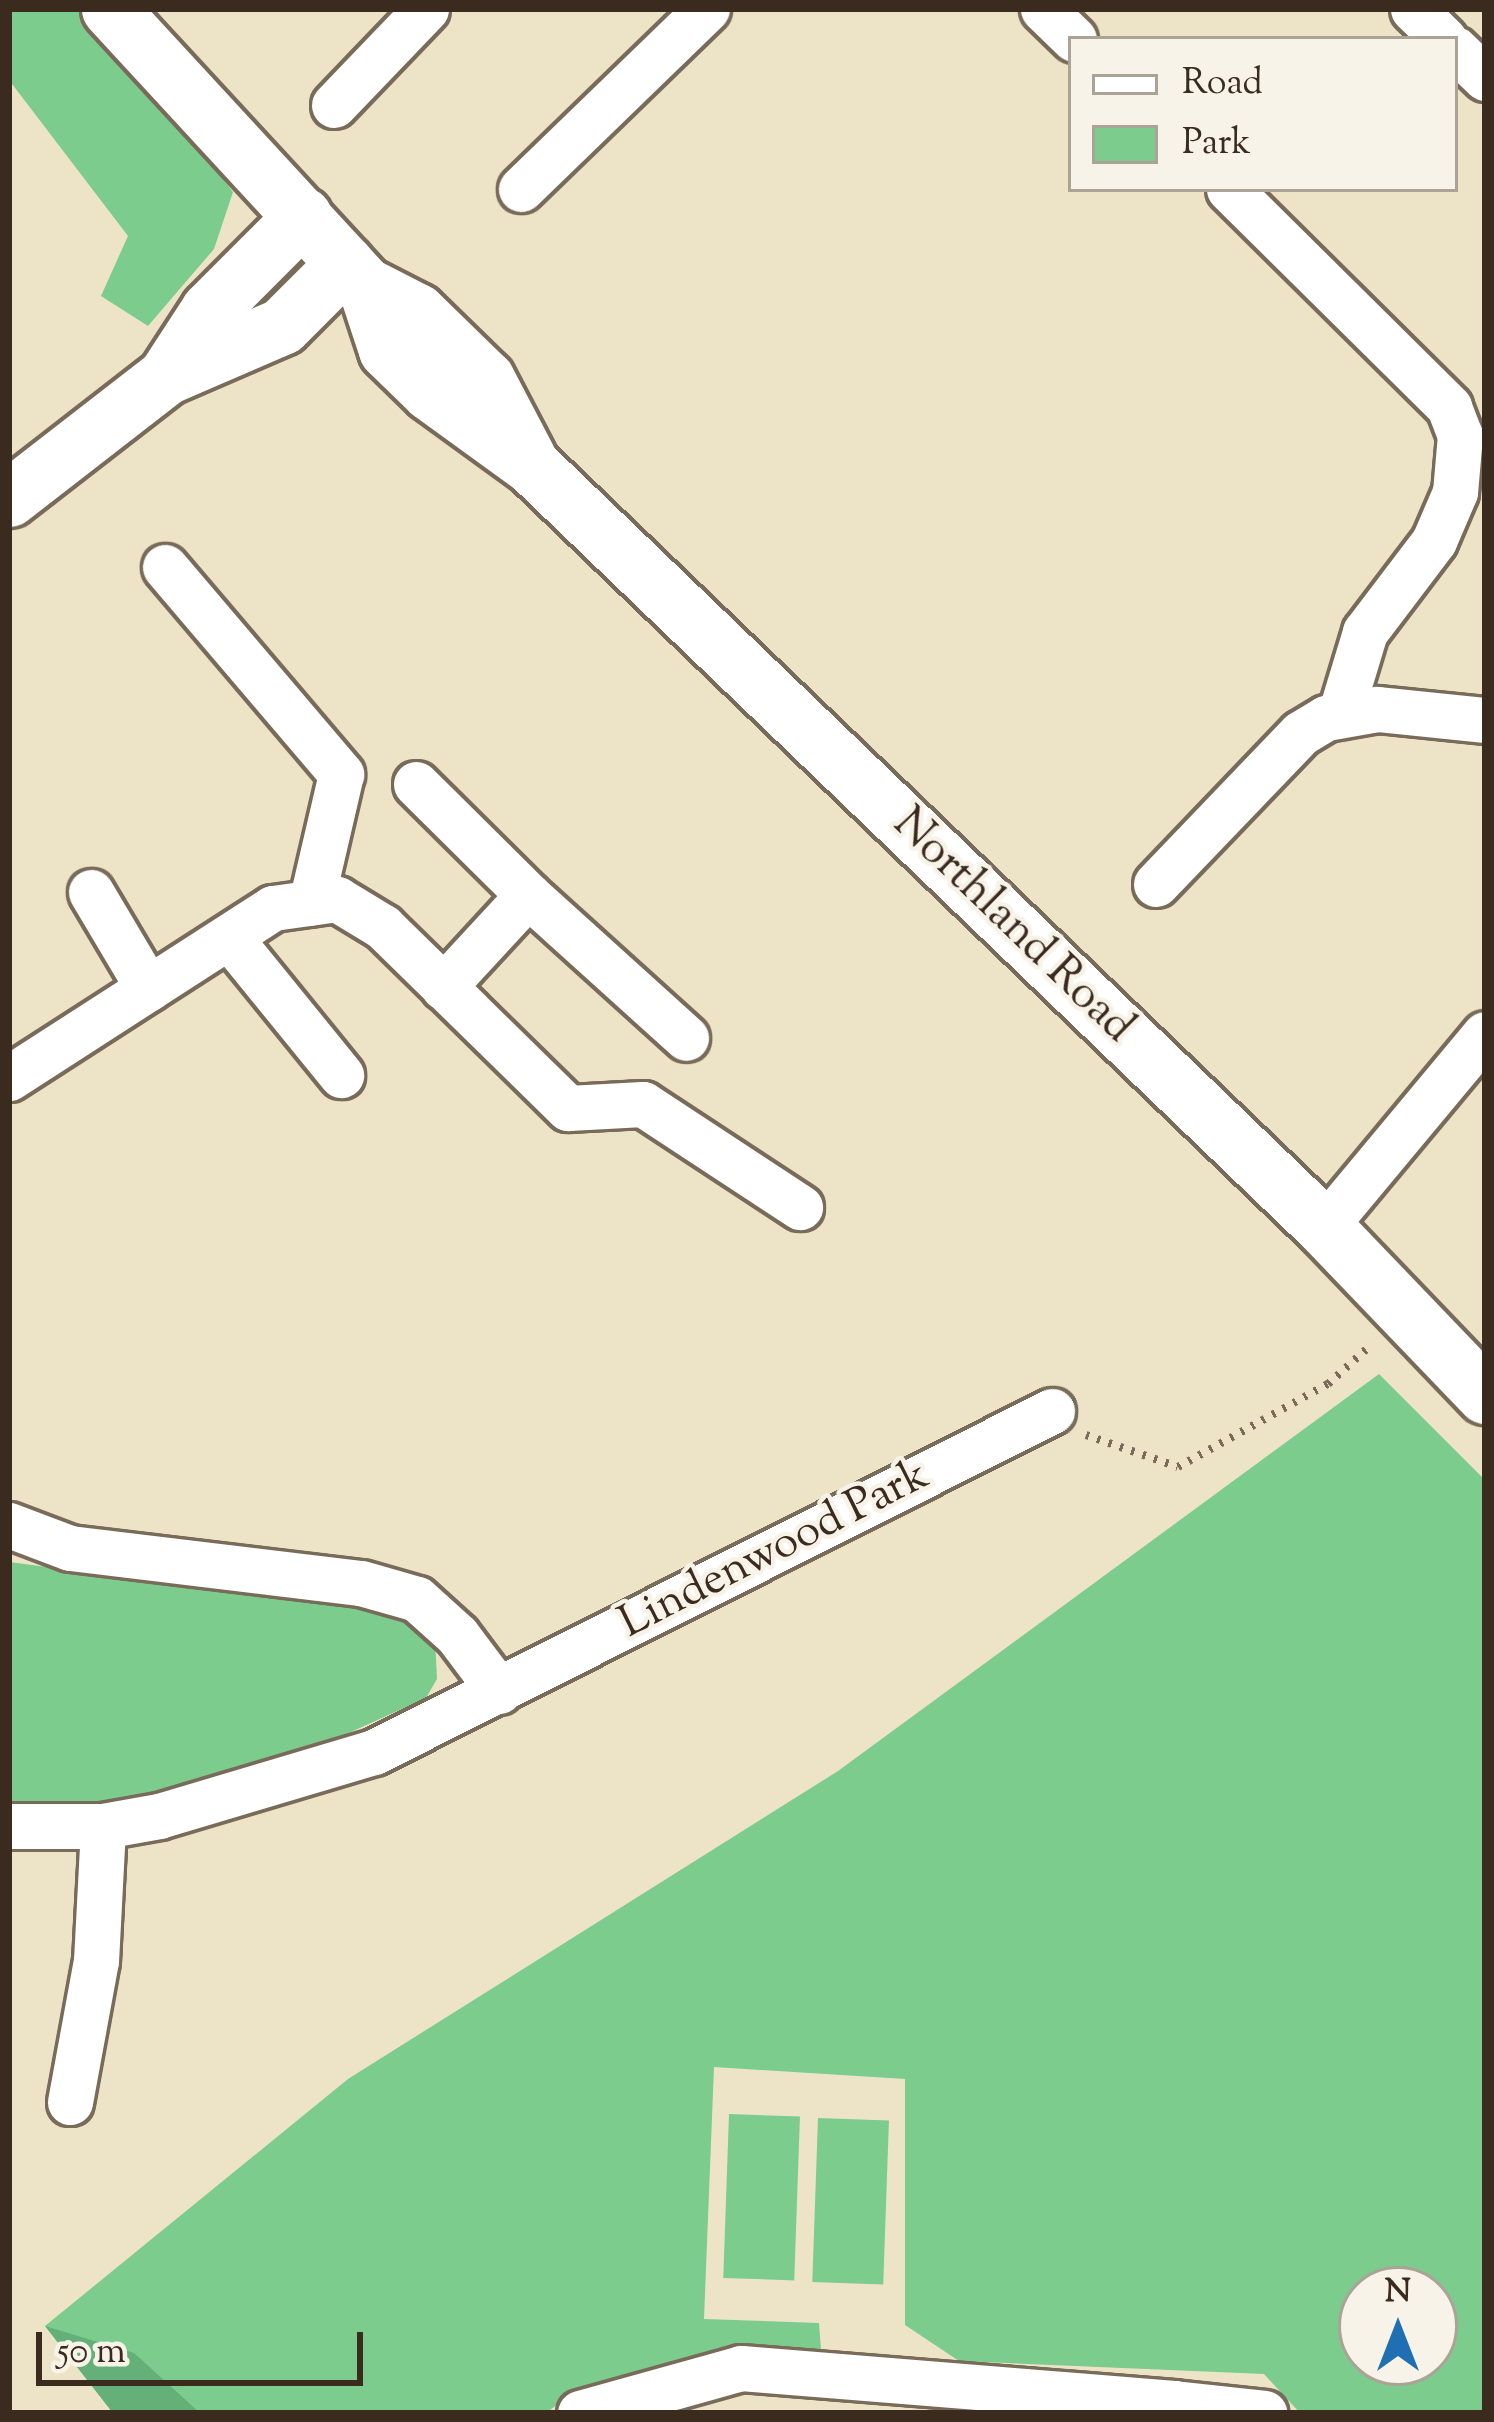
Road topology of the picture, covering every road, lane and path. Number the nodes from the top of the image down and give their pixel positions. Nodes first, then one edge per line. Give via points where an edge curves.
1 (110, 9) edge
2 (425, 9) edge
3 (706, 9) edge
4 (1043, 9) edge
5 (1413, 9) edge
6 (1071, 36) edge
7 (1441, 36) edge
8 (1458, 52) edge
9 (1485, 77) edge
10 (334, 105) dead end
11 (521, 188) dead end
12 (1232, 192) edge
13 (303, 216) junction
14 (356, 274) junction
15 (166, 376) junction
16 (9, 498) edge
17 (165, 567) dead end
18 (1340, 716) junction
19 (1485, 720) edge
20 (416, 784) dead end
21 (1156, 884) dead end
22 (91, 892) dead end
23 (528, 895) junction
24 (311, 903) junction
25 (229, 937) junction
26 (443, 987) junction
27 (148, 988) junction
28 (1485, 1034) edge
29 (686, 1038) dead end
30 (341, 1075) dead end
31 (9, 1078) edge
32 (800, 1207) dead end
33 (1324, 1227) junction
34 (1402, 1313) junction
35 (1485, 1395) edge
36 (1052, 1411) joint
37 (9, 1525) edge
38 (499, 1691) junction
39 (9, 1826) edge
40 (104, 1826) junction
41 (70, 2102) dead end
42 (1174, 2408) edge
43 (580, 2413) edge
44 (1264, 2413) edge

1 - 13 main road, Northland Road
2 - 10 street
3 - 11 street
4 - 6 street
5 - 7 street
8 - 9 street
12 - 18 street via 1449,407 1460,435 1463,464 1434,541 1365,632
13 - 14 main road, Northland Road
13 - 15 main road via 209,310
14 - 15 main road via 282,326
14 - 33 main road, Northland Road via 387,350 532,466
15 - 16 main road
17 - 24 street via 341,774
18 - 19 street via 1377,709
18 - 21 street via 1301,733
20 - 23 street
22 - 27 street
23 - 26 street
23 - 29 street
24 - 25 street via 273,908
24 - 26 street via 337,899 383,927
25 - 27 street
25 - 30 street
26 - 32 street via 568,1108 643,1104
27 - 31 street
28 - 33 street
33 - 34 main road, Northland Road
34 - 35 main road, Northland Road
34 - 36 path via 1328,1384 1178,1467 1067,1429
36 - 38 street, Lindenwood Park
37 - 38 street via 70,1548 361,1583 417,1599 458,1635
38 - 40 street, Lindenwood Park via 374,1752 240,1796
39 - 40 street, Lindenwood Park
40 - 41 street via 96,1960
42 - 43 street via 741,2368
42 - 44 street

